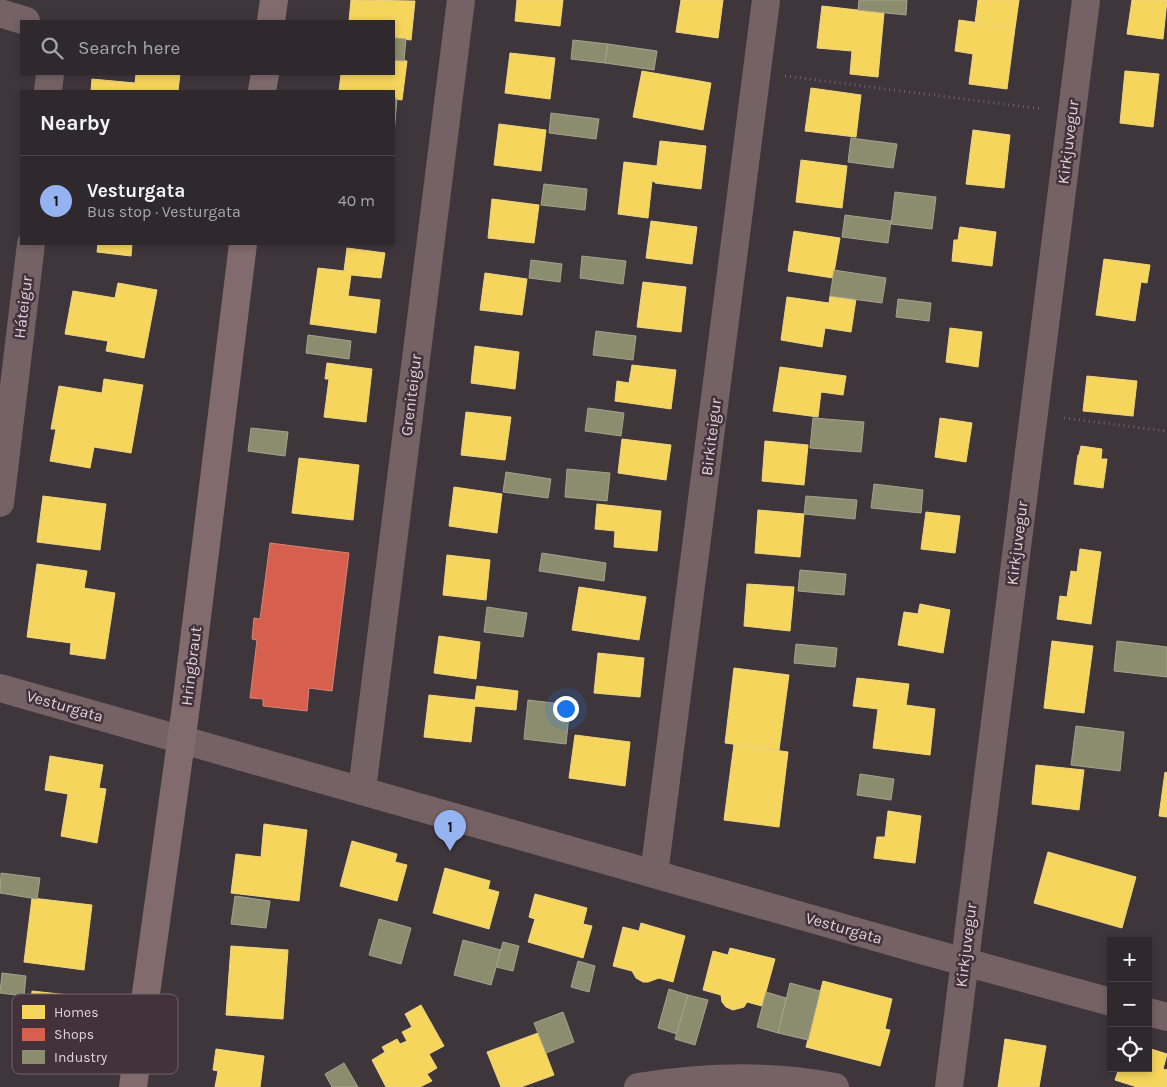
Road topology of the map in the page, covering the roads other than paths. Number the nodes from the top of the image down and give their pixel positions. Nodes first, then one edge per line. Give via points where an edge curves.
1 (274, 0) edge
2 (461, 0) edge
3 (766, 0) edge
4 (1086, 0) edge
5 (0, 13) edge
6 (23, 20) edge
7 (271, 20) edge
8 (50, 75) edge
9 (264, 75) edge
10 (48, 90) edge
11 (262, 90) edge
12 (31, 245) edge
13 (243, 245) edge
14 (8, 369) edge
15 (0, 503) edge
16 (0, 688) edge
17 (180, 739) junction
18 (362, 790) junction
19 (654, 874) junction
20 (964, 962) junction
21 (146, 994) edge
22 (1107, 1001) edge
23 (1152, 1013) edge
24 (1167, 1018) edge
25 (135, 1074) edge
26 (133, 1087) edge
27 (638, 1087) edge
28 (835, 1087) edge
29 (948, 1087) edge

1 - 7 main road
2 - 18 street, Greniteigur
3 - 19 street, Birkiteigur
4 - 20 street, Kirkjuvegur
5 - 6 street
8 - 10 street
9 - 11 main road
12 - 14 street, Háteigur
13 - 17 main road, Hringbraut
14 - 15 street, Háteigur
16 - 17 street, Vesturgata
17 - 18 street, Vesturgata
17 - 21 main road, Hringbraut
18 - 19 street, Vesturgata
19 - 20 street, Vesturgata
20 - 22 street, Vesturgata
20 - 29 street, Kirkjuvegur
23 - 24 street
25 - 26 main road, Hringbraut
27 - 28 street via 725,1078

